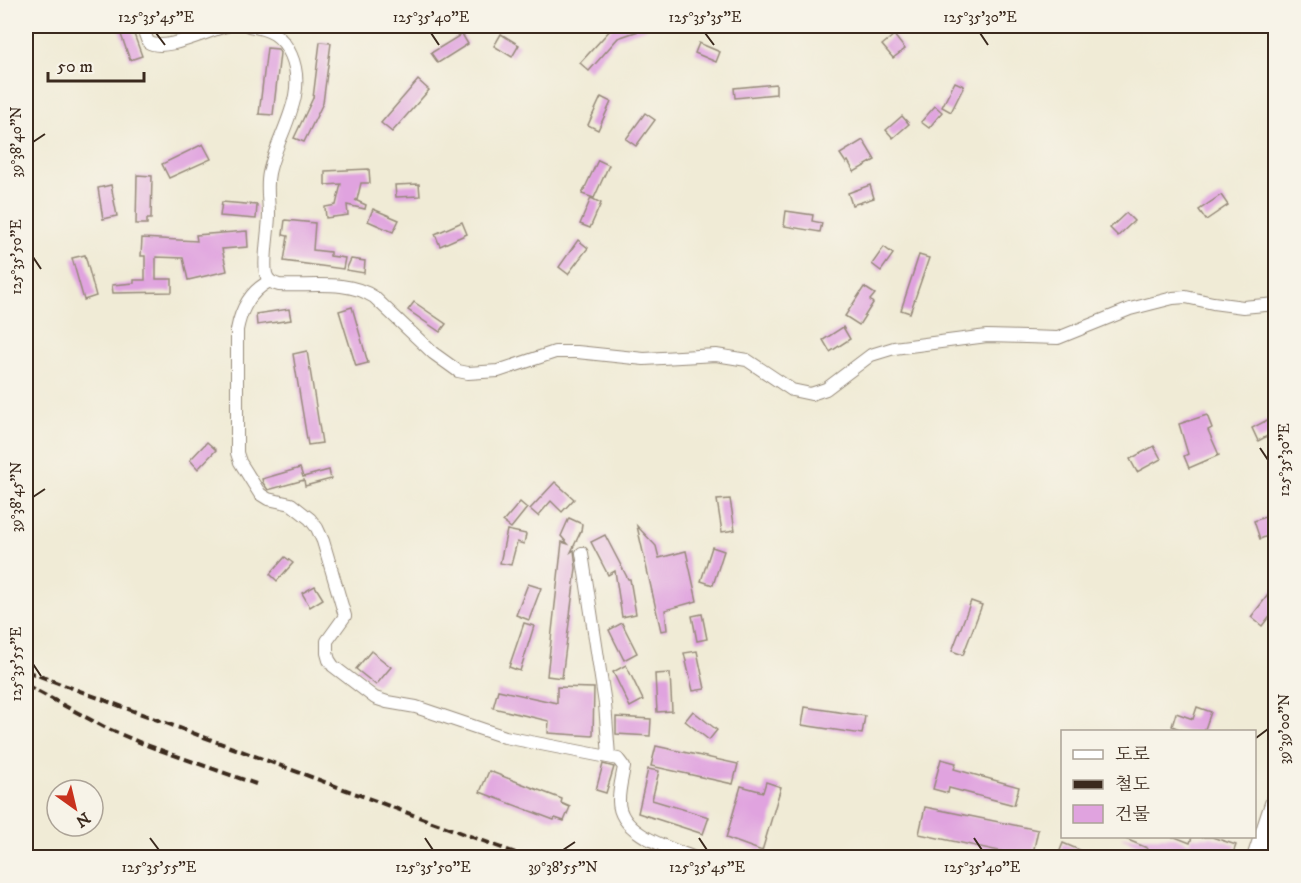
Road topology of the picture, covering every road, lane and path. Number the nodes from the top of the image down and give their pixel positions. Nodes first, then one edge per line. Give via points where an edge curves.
1 (142, 26) edge
2 (227, 26) edge
3 (249, 26) edge
4 (270, 281) junction
5 (1275, 304) edge
6 (582, 553) dead end
7 (609, 756) junction
8 (1275, 798) edge
9 (695, 858) edge
10 (1256, 858) edge

1 - 2 street via 148,42 156,46
3 - 4 street via 278,34 292,59 297,83 268,174 265,270
4 - 5 street via 279,285 324,285 366,291 433,354 468,374 498,371 555,352 644,359 716,355 747,360 792,390 811,394 826,389 871,355 894,348 987,336 1058,338 1173,298 1243,307
4 - 7 street via 249,298 239,317 237,453 260,494 291,504 310,519 320,534 345,616 327,641 333,666 366,693 387,702 416,707 505,737
6 - 7 street
7 - 9 street via 624,767 619,801 625,819 646,838
8 - 10 street

